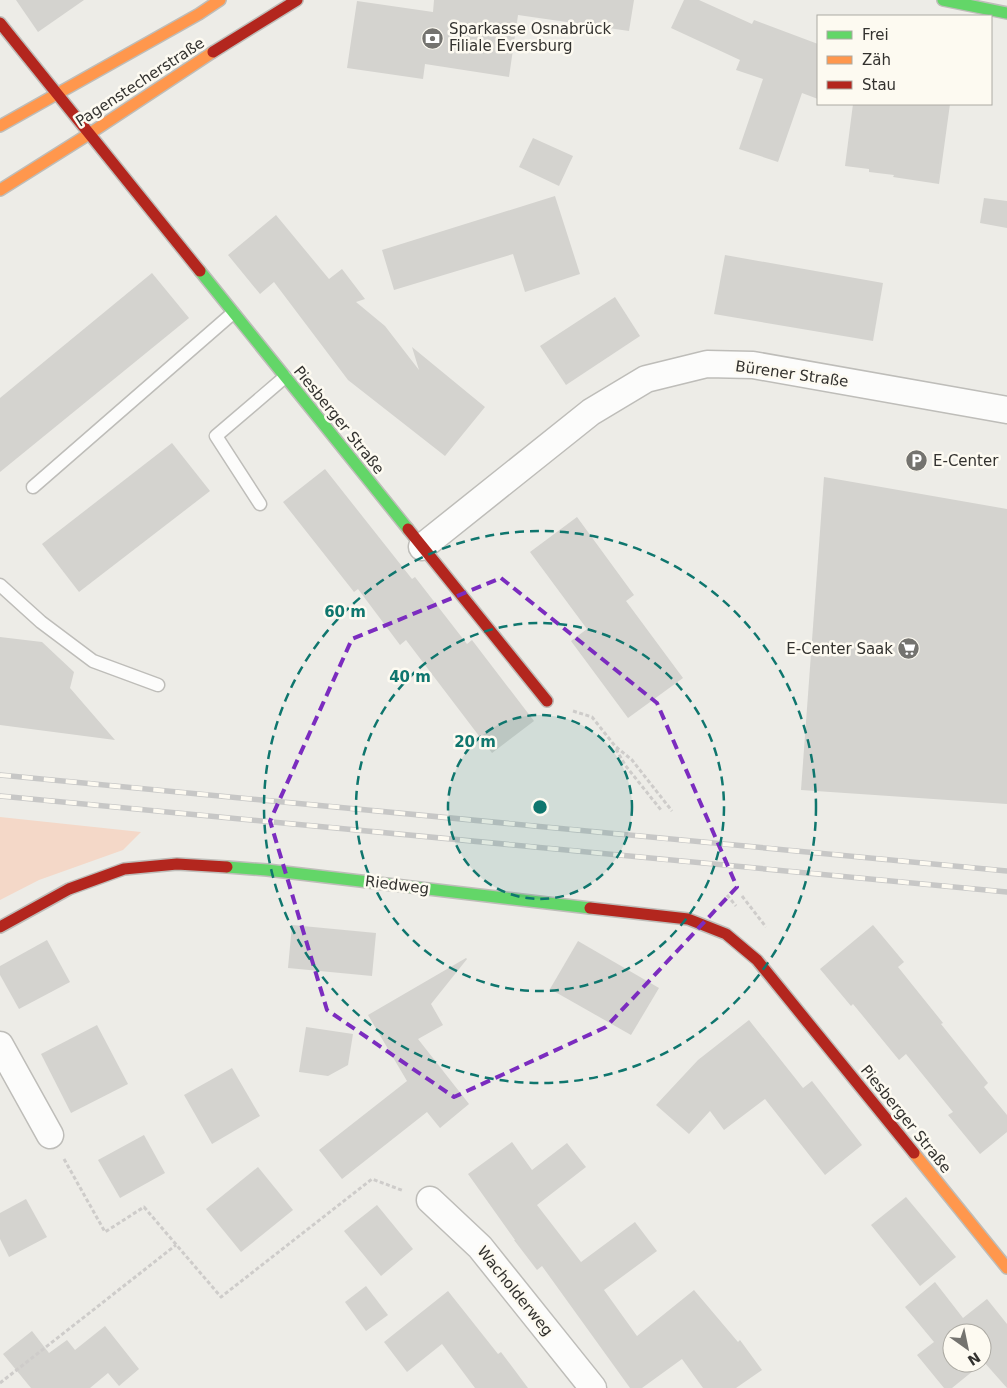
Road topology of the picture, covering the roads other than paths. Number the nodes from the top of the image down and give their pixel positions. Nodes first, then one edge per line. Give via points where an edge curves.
1 (220, 0) edge
2 (297, 0) edge
3 (943, 0) edge
4 (1007, 13) edge
5 (0, 23) edge
6 (57, 94) junction
7 (0, 126) edge
8 (89, 134) junction
9 (0, 190) edge
10 (233, 313) junction
11 (285, 377) junction
12 (1007, 410) edge
13 (33, 488) dead end
14 (260, 504) dead end
15 (422, 547) junction
16 (0, 585) edge
17 (158, 685) dead end
18 (547, 701) road end
19 (0, 927) edge
20 (781, 989) joint
21 (0, 1045) edge
22 (50, 1135) road end
23 (430, 1200) road end
24 (1007, 1268) edge
25 (593, 1388) edge

1 - 6 street, Pagenstecherstraße
2 - 8 street, Pagenstecherstraße
3 - 4 street
5 - 6 street, Piesberger Straße
6 - 7 street, Pagenstecherstraße
6 - 8 street, Piesberger Straße
8 - 9 street, Pagenstecherstraße
8 - 10 street, Piesberger Straße
10 - 11 street, Piesberger Straße
10 - 13 lane
11 - 14 lane via 216,436
11 - 15 street, Piesberger Straße
12 - 15 street, Bürener Straße via 753,365 707,364 646,380 591,412
15 - 18 street, Piesberger Straße
16 - 17 lane via 41,622 93,661
19 - 20 street, Riedweg via 69,890 124,869 177,864 267,870 688,919 726,934 757,960
20 - 24 street, Piesberger Straße
21 - 22 street
23 - 25 street, Wacholderweg via 480,1247

